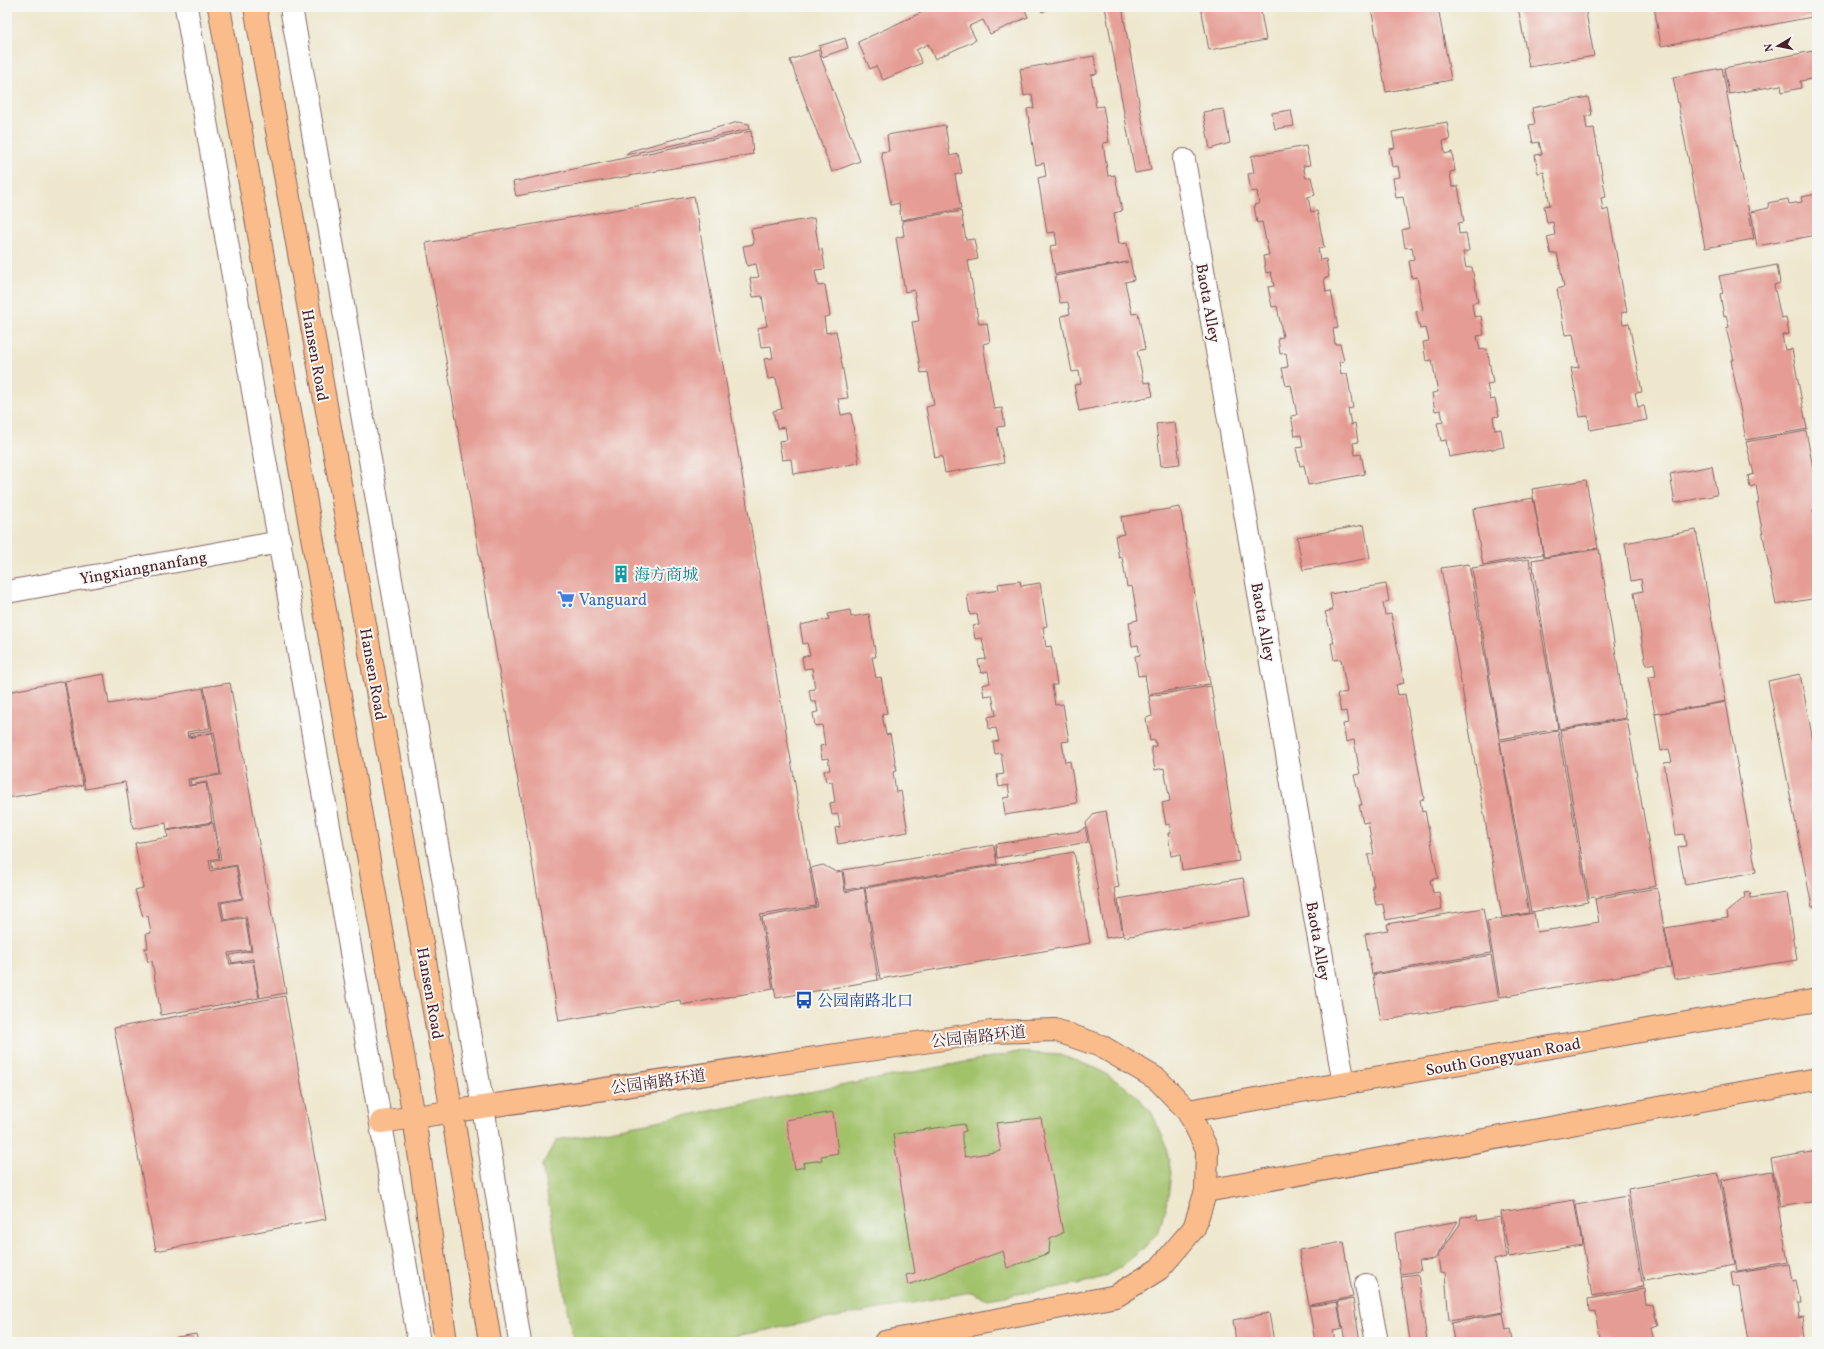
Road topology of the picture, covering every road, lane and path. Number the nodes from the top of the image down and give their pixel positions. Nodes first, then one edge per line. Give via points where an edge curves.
1 (186, 7) edge
2 (219, 7) edge
3 (255, 7) edge
4 (291, 7) edge
5 (1184, 160) dead end
6 (280, 542) junction
7 (7, 592) edge
8 (1817, 1000) edge
9 (1817, 1079) edge
10 (1344, 1084) junction
11 (483, 1107) junction
12 (1188, 1111) junction
13 (452, 1112) junction
14 (414, 1117) junction
15 (381, 1122) junction
16 (1206, 1191) junction
17 (1366, 1285) dead end
18 (418, 1342) edge
19 (446, 1342) edge
20 (490, 1342) edge
21 (520, 1342) edge
22 (885, 1342) edge
23 (1377, 1342) edge

1 - 6 street
2 - 14 main road
3 - 13 main road, Hansen Road
4 - 11 street
5 - 10 street, Baota Alley
6 - 7 street, Yingxiangnanfang
6 - 15 street
8 - 10 main road, South Gongyuan Road
9 - 16 main road
10 - 12 main road, South Gongyuan Road
11 - 12 main road, 公园南路环道 via 992,1032 1055,1030 1101,1046 1157,1079
11 - 13 main road, 公园南路环道
11 - 21 street
12 - 16 main road, 公园南路环道 via 1207,1149
13 - 14 main road, 公园南路环道
13 - 20 main road, Hansen Road
14 - 15 main road, 公园南路环道
14 - 19 main road
15 - 18 street
16 - 22 main road, 公园南路环道 via 1194,1228 1159,1269 1116,1296
17 - 23 street

